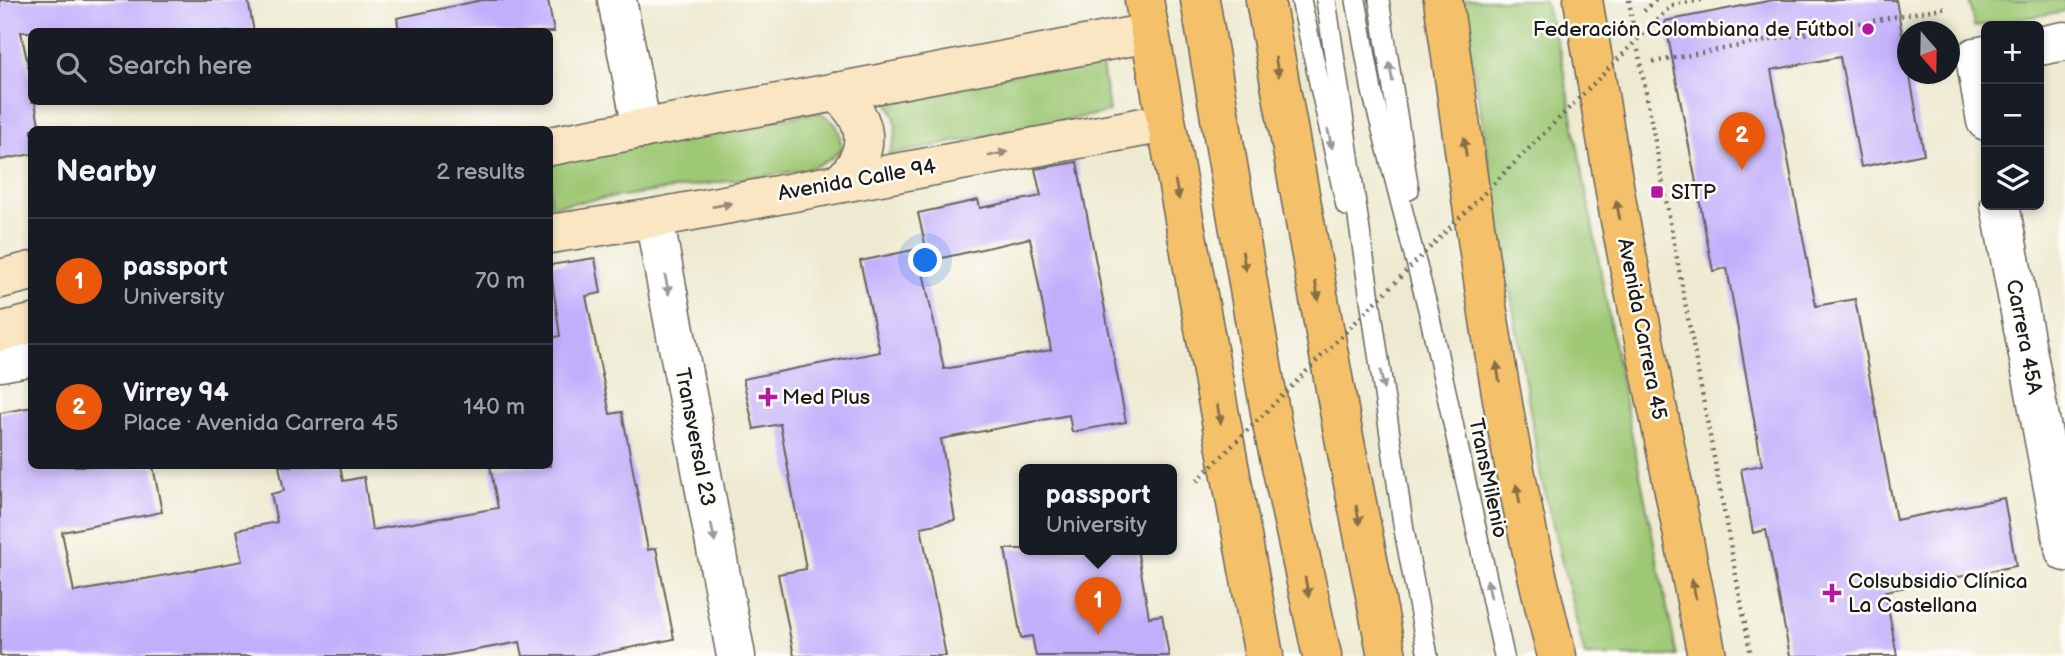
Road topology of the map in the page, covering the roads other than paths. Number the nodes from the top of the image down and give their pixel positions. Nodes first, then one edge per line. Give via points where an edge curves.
1 (617, 0) edge
2 (1200, 0) edge
3 (1265, 0) edge
4 (1301, 0) edge
5 (1326, 0) edge
6 (1356, 0) edge
7 (1379, 0) edge
8 (1443, 0) edge
9 (1569, 0) edge
10 (1583, 0) edge
11 (1147, 17) edge
12 (2065, 41) edge
13 (2044, 45) edge
14 (1592, 52) junction
15 (836, 92) junction
16 (1165, 123) junction
17 (642, 129) junction
18 (553, 145) edge
19 (841, 183) junction
20 (2001, 210) edge
21 (654, 218) junction
22 (553, 234) edge
23 (28, 272) edge
24 (0, 279) edge
25 (1428, 309) junction
26 (1371, 313) junction
27 (28, 325) edge
28 (0, 332) edge
29 (28, 357) edge
30 (0, 362) edge
31 (2065, 552) edge
32 (736, 656) edge
33 (1264, 656) edge
34 (1322, 656) edge
35 (1387, 656) edge
36 (1428, 656) edge
37 (1504, 656) edge
38 (1557, 656) edge
39 (1707, 656) edge

1 - 17 street
2 -> 34 highway via 1272,424
3 -> 35 highway
4 -> 26 lane
5 - 26 lane
6 - 25 lane, TransMilenio via 1373,91
25 -> 7 lane, TransMilenio
38 -> 8 highway via 1530,555 1508,440
9 - 14 highway
10 - 14 highway, Avenida Carrera 45
11 - 15 main road
11 - 16 highway
12 - 13 street
39 -> 14 highway, Avenida Carrera 45 via 1619,215
15 - 17 main road
15 - 19 main road via 851,105 864,132 857,164
19 -> 16 main road, Avenida Calle 94
16 -> 33 highway
17 - 18 main road
21 -> 19 main road, Avenida Calle 94
20 - 31 street, Carrera 45A
21 - 22 main road, Avenida Calle 94
21 -> 32 street, Transversal 23
23 - 24 main road
37 -> 25 lane, TransMilenio
26 -> 36 lane
27 - 28 main road
29 - 30 street

